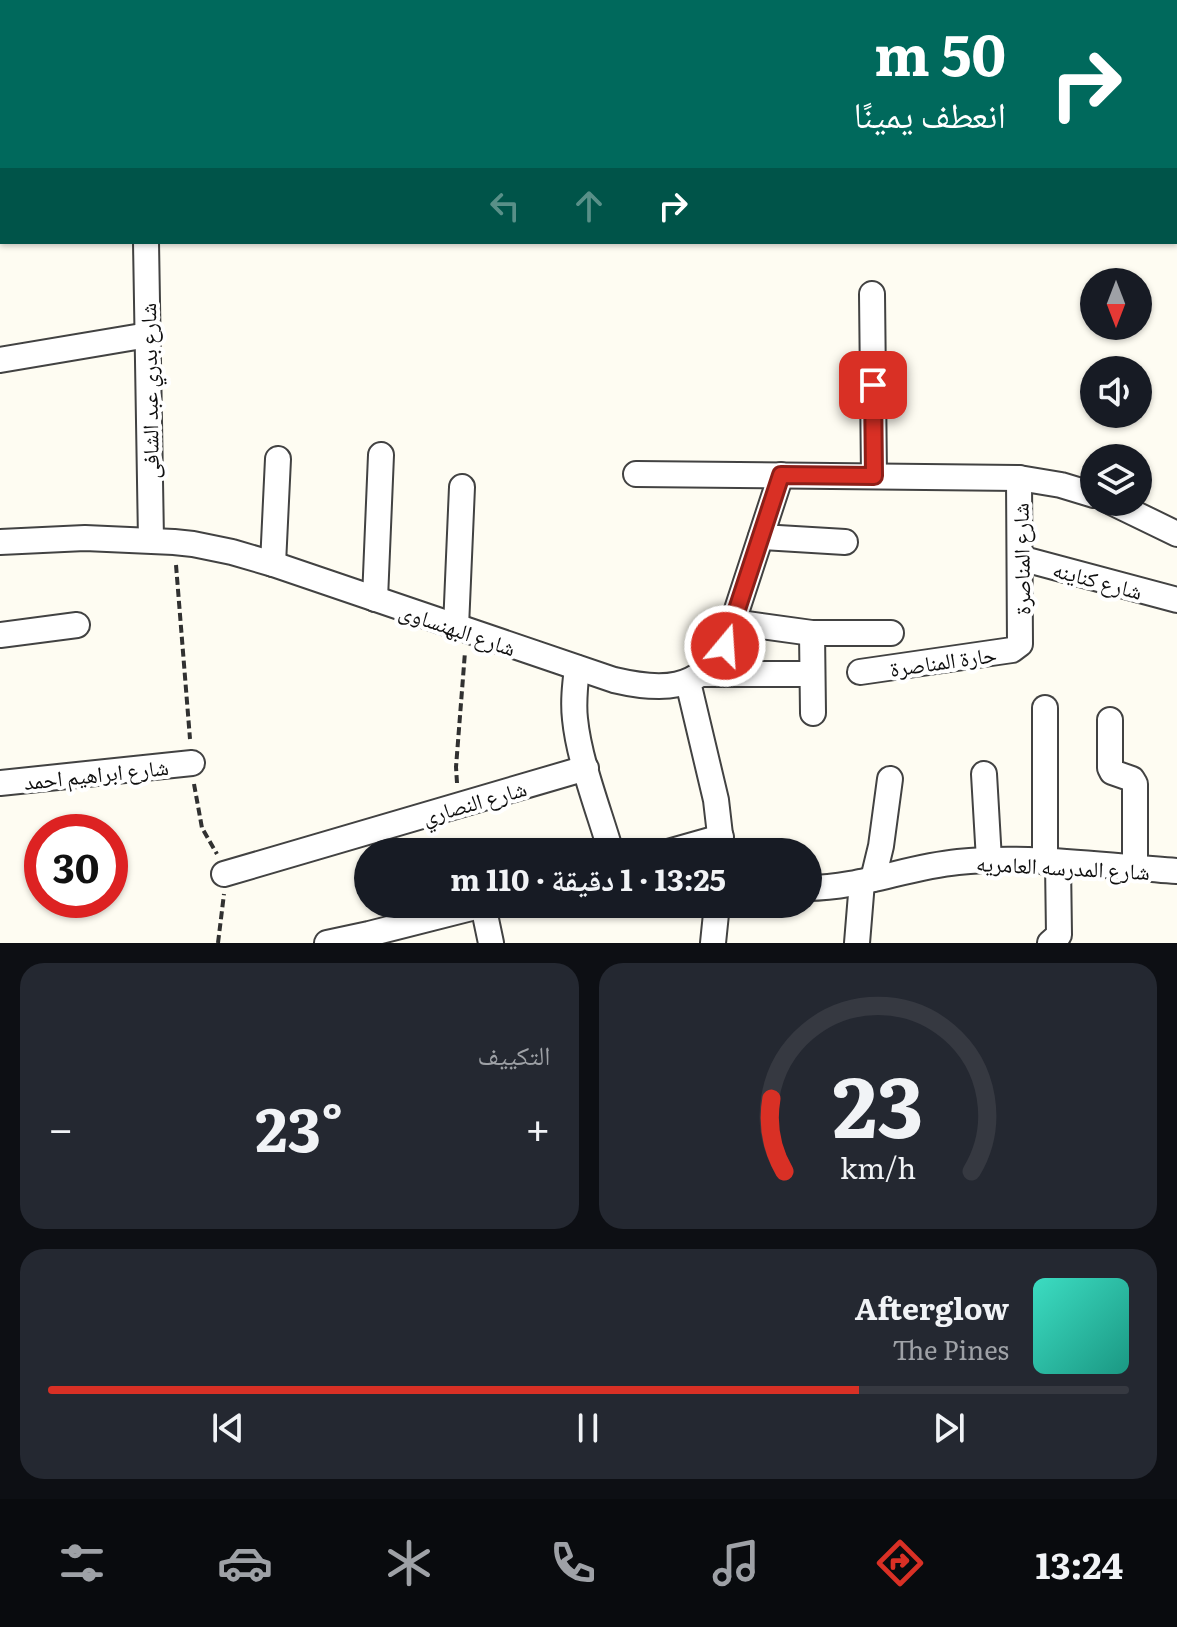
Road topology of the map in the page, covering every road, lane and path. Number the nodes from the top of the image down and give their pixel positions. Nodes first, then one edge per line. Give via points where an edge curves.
1 (146, 244) edge
2 (872, 294) dead end
3 (148, 335) junction
4 (0, 360) edge
5 (381, 455) dead end
6 (278, 459) dead end
7 (636, 474) dead end
8 (781, 475) junction
9 (874, 476) junction
10 (1019, 478) junction
11 (462, 487) dead end
12 (1080, 491) edge
13 (1140, 516) edge
14 (1177, 534) edge
15 (761, 537) junction
16 (151, 540) junction
17 (0, 542) edge
18 (845, 542) dead end
19 (1020, 558) junction
20 (273, 564) junction
21 (375, 599) junction
22 (1177, 600) edge
23 (733, 622) junction
24 (77, 625) dead end
25 (461, 629) junction
26 (812, 633) junction
27 (891, 633) dead end
28 (0, 635) edge
29 (1021, 640) joint
30 (577, 668) junction
31 (860, 672) dead end
32 (812, 674) junction
33 (696, 678) junction
34 (1045, 708) dead end
35 (813, 713) dead end
36 (1110, 720) dead end
37 (192, 763) dead end
38 (586, 768) junction
39 (984, 774) dead end
40 (890, 779) dead end
41 (0, 783) edge
42 (459, 805) junction
43 (607, 838) edge
44 (721, 838) edge
45 (989, 860) junction
46 (1052, 862) junction
47 (1135, 868) junction
48 (1177, 871) edge
49 (224, 874) dead end
50 (868, 880) junction
51 (822, 888) edge
52 (433, 918) edge
53 (487, 918) edge
54 (716, 918) edge
55 (327, 943) edge
56 (491, 943) edge
57 (713, 943) edge
58 (857, 943) edge
59 (1050, 943) edge

1 - 3 street, شارع بدري عبد الشافى
2 - 9 street
3 - 4 street
3 - 16 street, شارع بدري عبد الشافى
5 - 21 street
6 - 20 street
7 - 8 street
8 - 9 street
8 - 15 street
9 - 10 street
10 - 12 street
10 - 19 street, شارع المناصرة
11 - 25 street
13 - 14 street
15 - 18 street
15 - 23 street
16 - 17 street, شارع البهنساوى
16 - 20 street, شارع البهنساوى via 193,544
19 - 22 street, شارع كناينه
19 - 29 street, شارع المناصرة
20 - 21 street, شارع البهنساوى
21 - 25 street, شارع البهنساوى
23 - 26 street
23 - 33 street via 716,661
24 - 28 street
25 - 30 street, شارع البهنساوى
25 - 42 path
26 - 27 street
26 - 32 street
29 - 31 street, حارة المناصرة via 1012,650
30 - 33 street, شارع البهنساوى via 638,686
30 - 38 street via 575,719
32 - 33 street, شارع البهنساوى
32 - 35 street
33 - 44 street
34 - 46 street
36 - 47 street via 1110,768 1135,784
37 - 41 street, شارع ابراهيم احمد
38 - 42 street, شارع النصاري
38 - 43 street
39 - 45 street
40 - 50 street via 883,835
42 - 49 street, شارع النصاري
45 - 46 street, شارع المدرسه العامريه
45 - 50 street, شارع المدرسه العامريه via 931,865
46 - 47 street, شارع المدرسه العامريه
46 - 59 street via 1059,935
47 - 48 street, شارع المدرسه العامريه
50 - 51 street, شارع المدرسه العامريه
50 - 58 street
52 - 55 street
53 - 56 street
54 - 57 street

